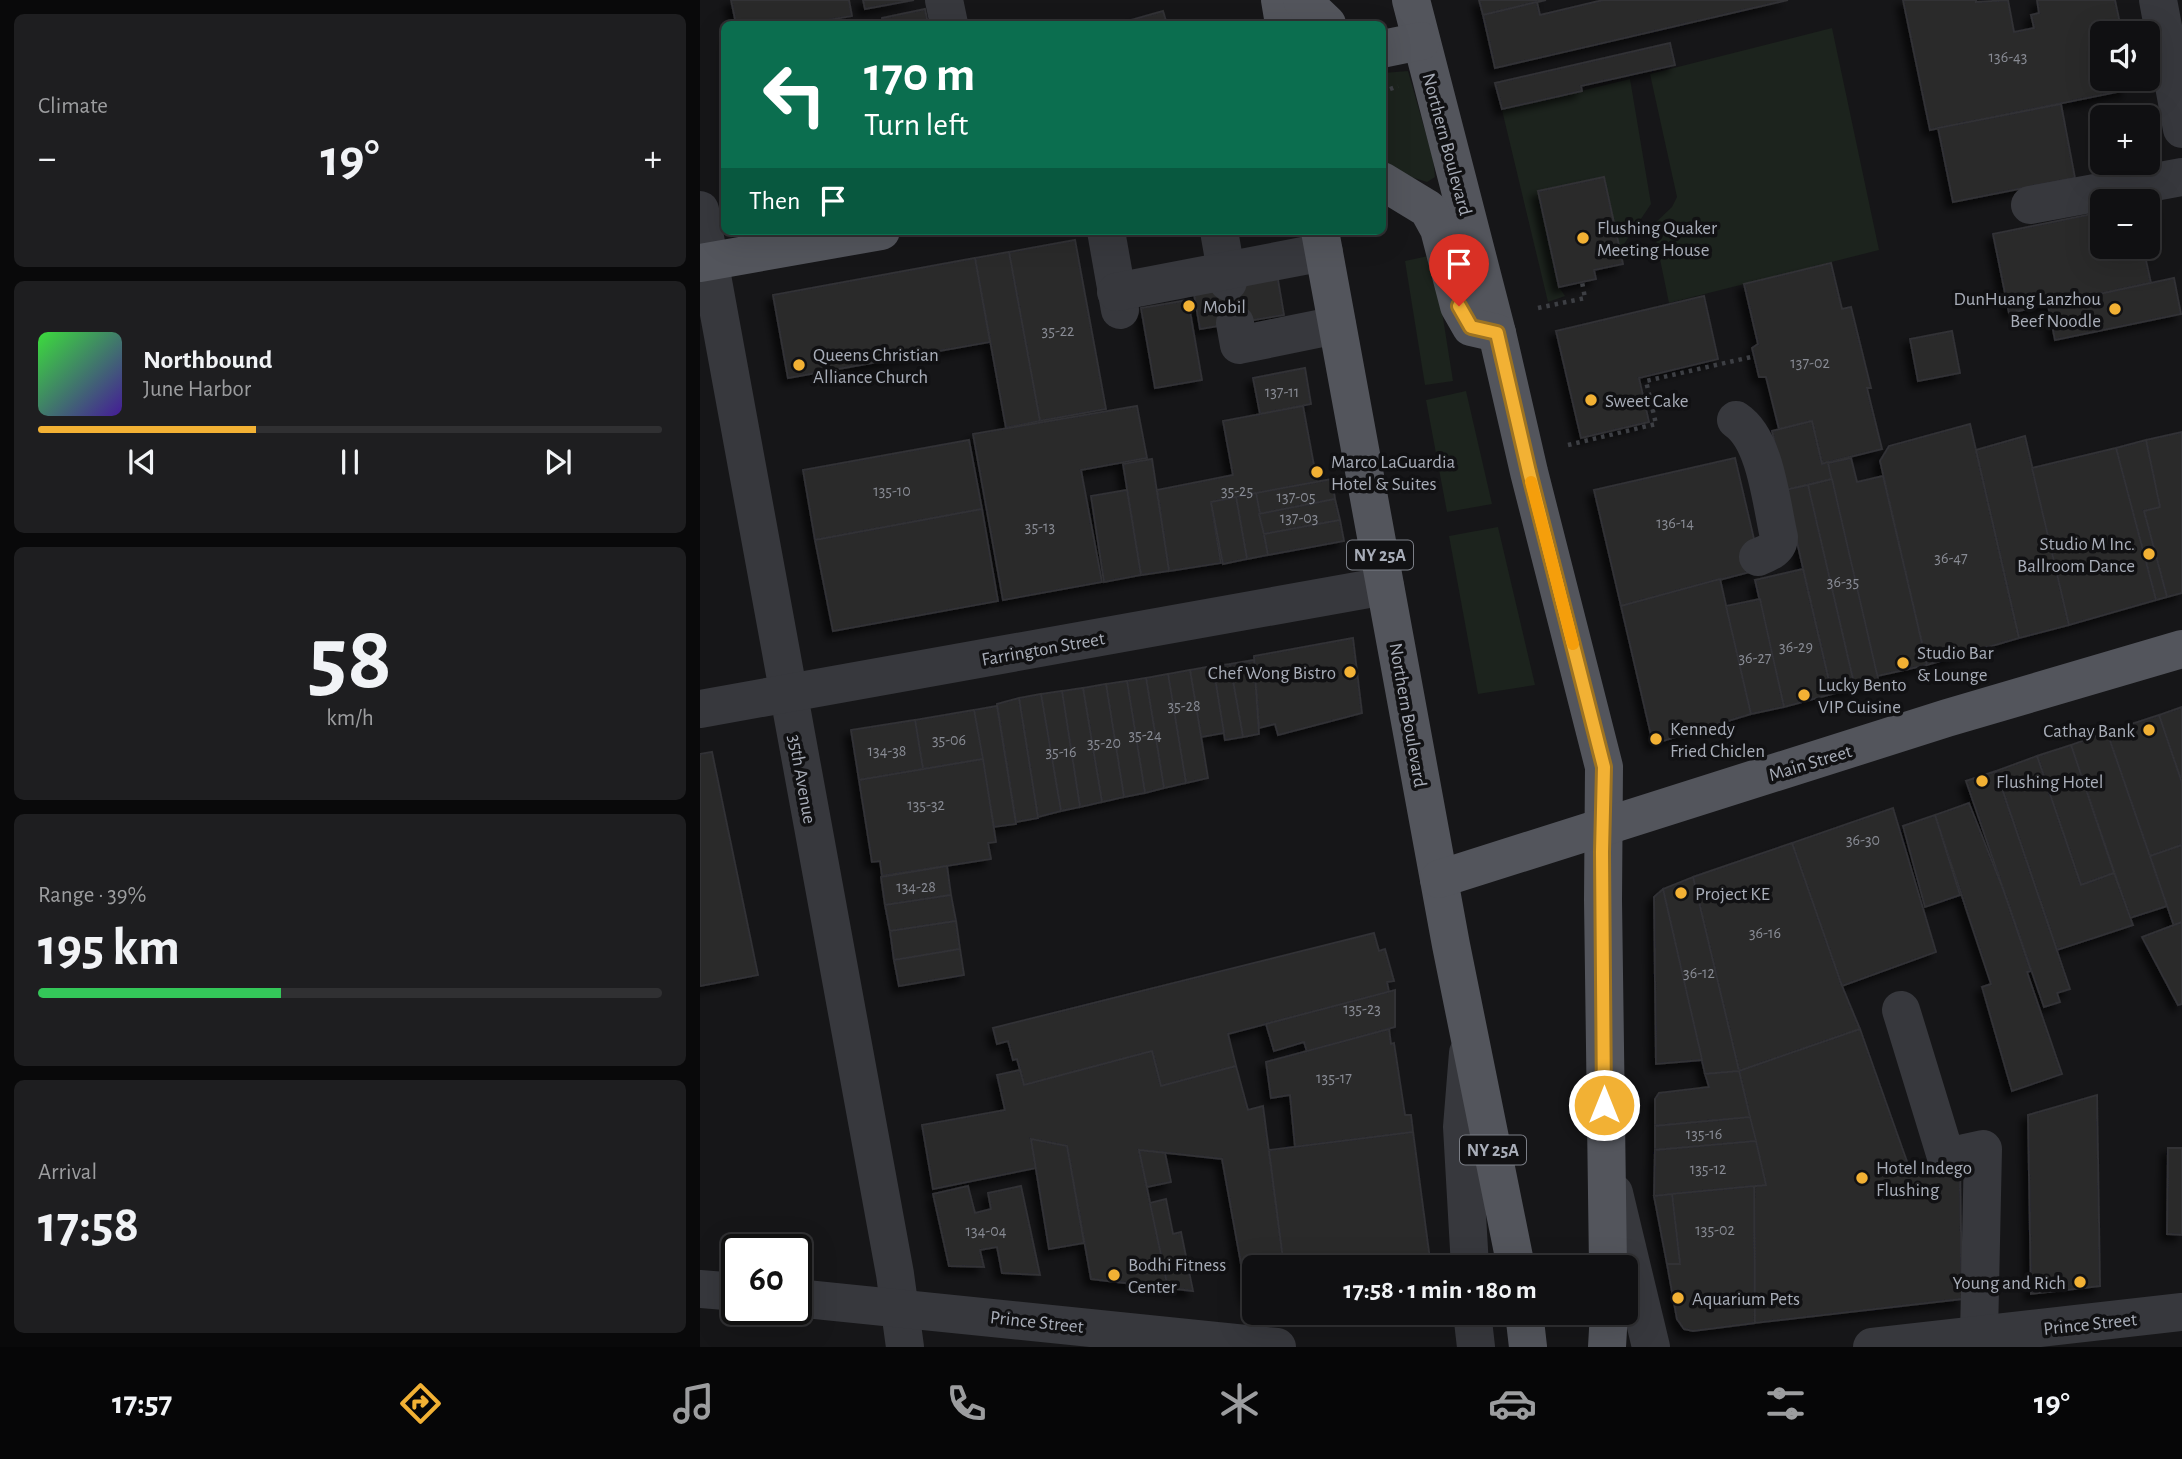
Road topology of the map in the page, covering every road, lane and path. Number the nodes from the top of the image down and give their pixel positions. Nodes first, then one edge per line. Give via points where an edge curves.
1 (944, 0) edge
2 (1280, 0) edge
3 (1301, 0) edge
4 (1411, 0) edge
5 (2158, 0) edge
6 (948, 21) edge
7 (1284, 21) edge
8 (1324, 21) edge
9 (1421, 41) junction
10 (2174, 42) edge
11 (1386, 48) edge
12 (2182, 129) edge
13 (2182, 177) edge
14 (1386, 187) edge
15 (2030, 205) dead end
16 (700, 211) edge
17 (858, 235) edge
18 (1107, 235) edge
19 (1220, 235) edge
20 (1331, 247) edge
21 (705, 262) edge
22 (1227, 276) junction
23 (1582, 282) dead end
24 (1538, 308) dead end
25 (1235, 323) dead end
26 (1338, 325) junction
27 (1497, 333) junction
28 (1751, 357) dead end
29 (1736, 420) dead end
30 (1568, 445) dead end
31 (1758, 557) dead end
32 (1385, 586) junction
33 (2182, 649) edge
34 (788, 693) junction
35 (700, 709) edge
36 (1602, 828) junction
37 (1439, 879) junction
38 (1901, 1010) dead end
39 (1470, 1033) junction
40 (1605, 1155) junction
41 (1469, 1255) edge
42 (1514, 1255) edge
43 (1608, 1255) edge
44 (700, 1289) edge
45 (721, 1291) edge
46 (812, 1299) edge
47 (900, 1307) junction
48 (2182, 1312) edge
49 (1473, 1325) edge
50 (1525, 1325) edge
51 (1608, 1325) edge
52 (1979, 1335) junction
53 (905, 1347) edge
54 (1277, 1347) edge
55 (1476, 1347) edge
56 (1528, 1347) edge
57 (1607, 1347) edge
58 (1651, 1347) edge
59 (1872, 1347) edge

1 - 6 street
2 - 7 main road
3 - 8 main road
4 - 9 main road, Northern Boulevard
5 - 10 street
9 - 11 main road
9 - 27 main road, Northern Boulevard
10 - 12 street
13 - 15 street
14 - 27 main road via 1428,209 1439,229 1459,306 1471,327
16 - 21 street, 35th Avenue
17 - 21 main road
18 - 22 street via 1118,301
19 - 22 street
20 - 22 street
20 - 26 main road, Northern Boulevard / NY 25A
21 - 34 street, 35th Avenue
23 - 24 path via 1585,298
25 - 26 street via 1239,345
26 - 32 main road, Northern Boulevard / NY 25A
27 - 36 main road, Northern Boulevard via 1604,767
28 - 30 path via 1646,381 1657,424
29 - 31 street via 1746,427 1760,453 1779,537 1772,550
32 - 34 street, Farrington Street
32 - 37 main road, Northern Boulevard / NY 25A
33 - 36 main road, Main Street
34 - 35 street, Farrington Street
34 - 47 street, 35th Avenue
36 - 37 main road, Main Street
36 - 40 main road, Northern Boulevard
37 - 39 main road, Northern Boulevard / NY 25A
38 - 52 street via 1946,1157 1983,1149
39 - 41 street, Northern Boulevard via 1462,1127
39 - 42 main road, Northern Boulevard / NY 25A
40 - 43 main road, Northern Boulevard
40 - 58 street, Northern Boulevard
44 - 45 street
46 - 47 street, Prince Street
47 - 53 street, 35th Avenue
47 - 54 street, Prince Street
48 - 52 street, Prince Street
49 - 55 street
50 - 56 main road
51 - 57 main road
52 - 59 street, Prince Street

